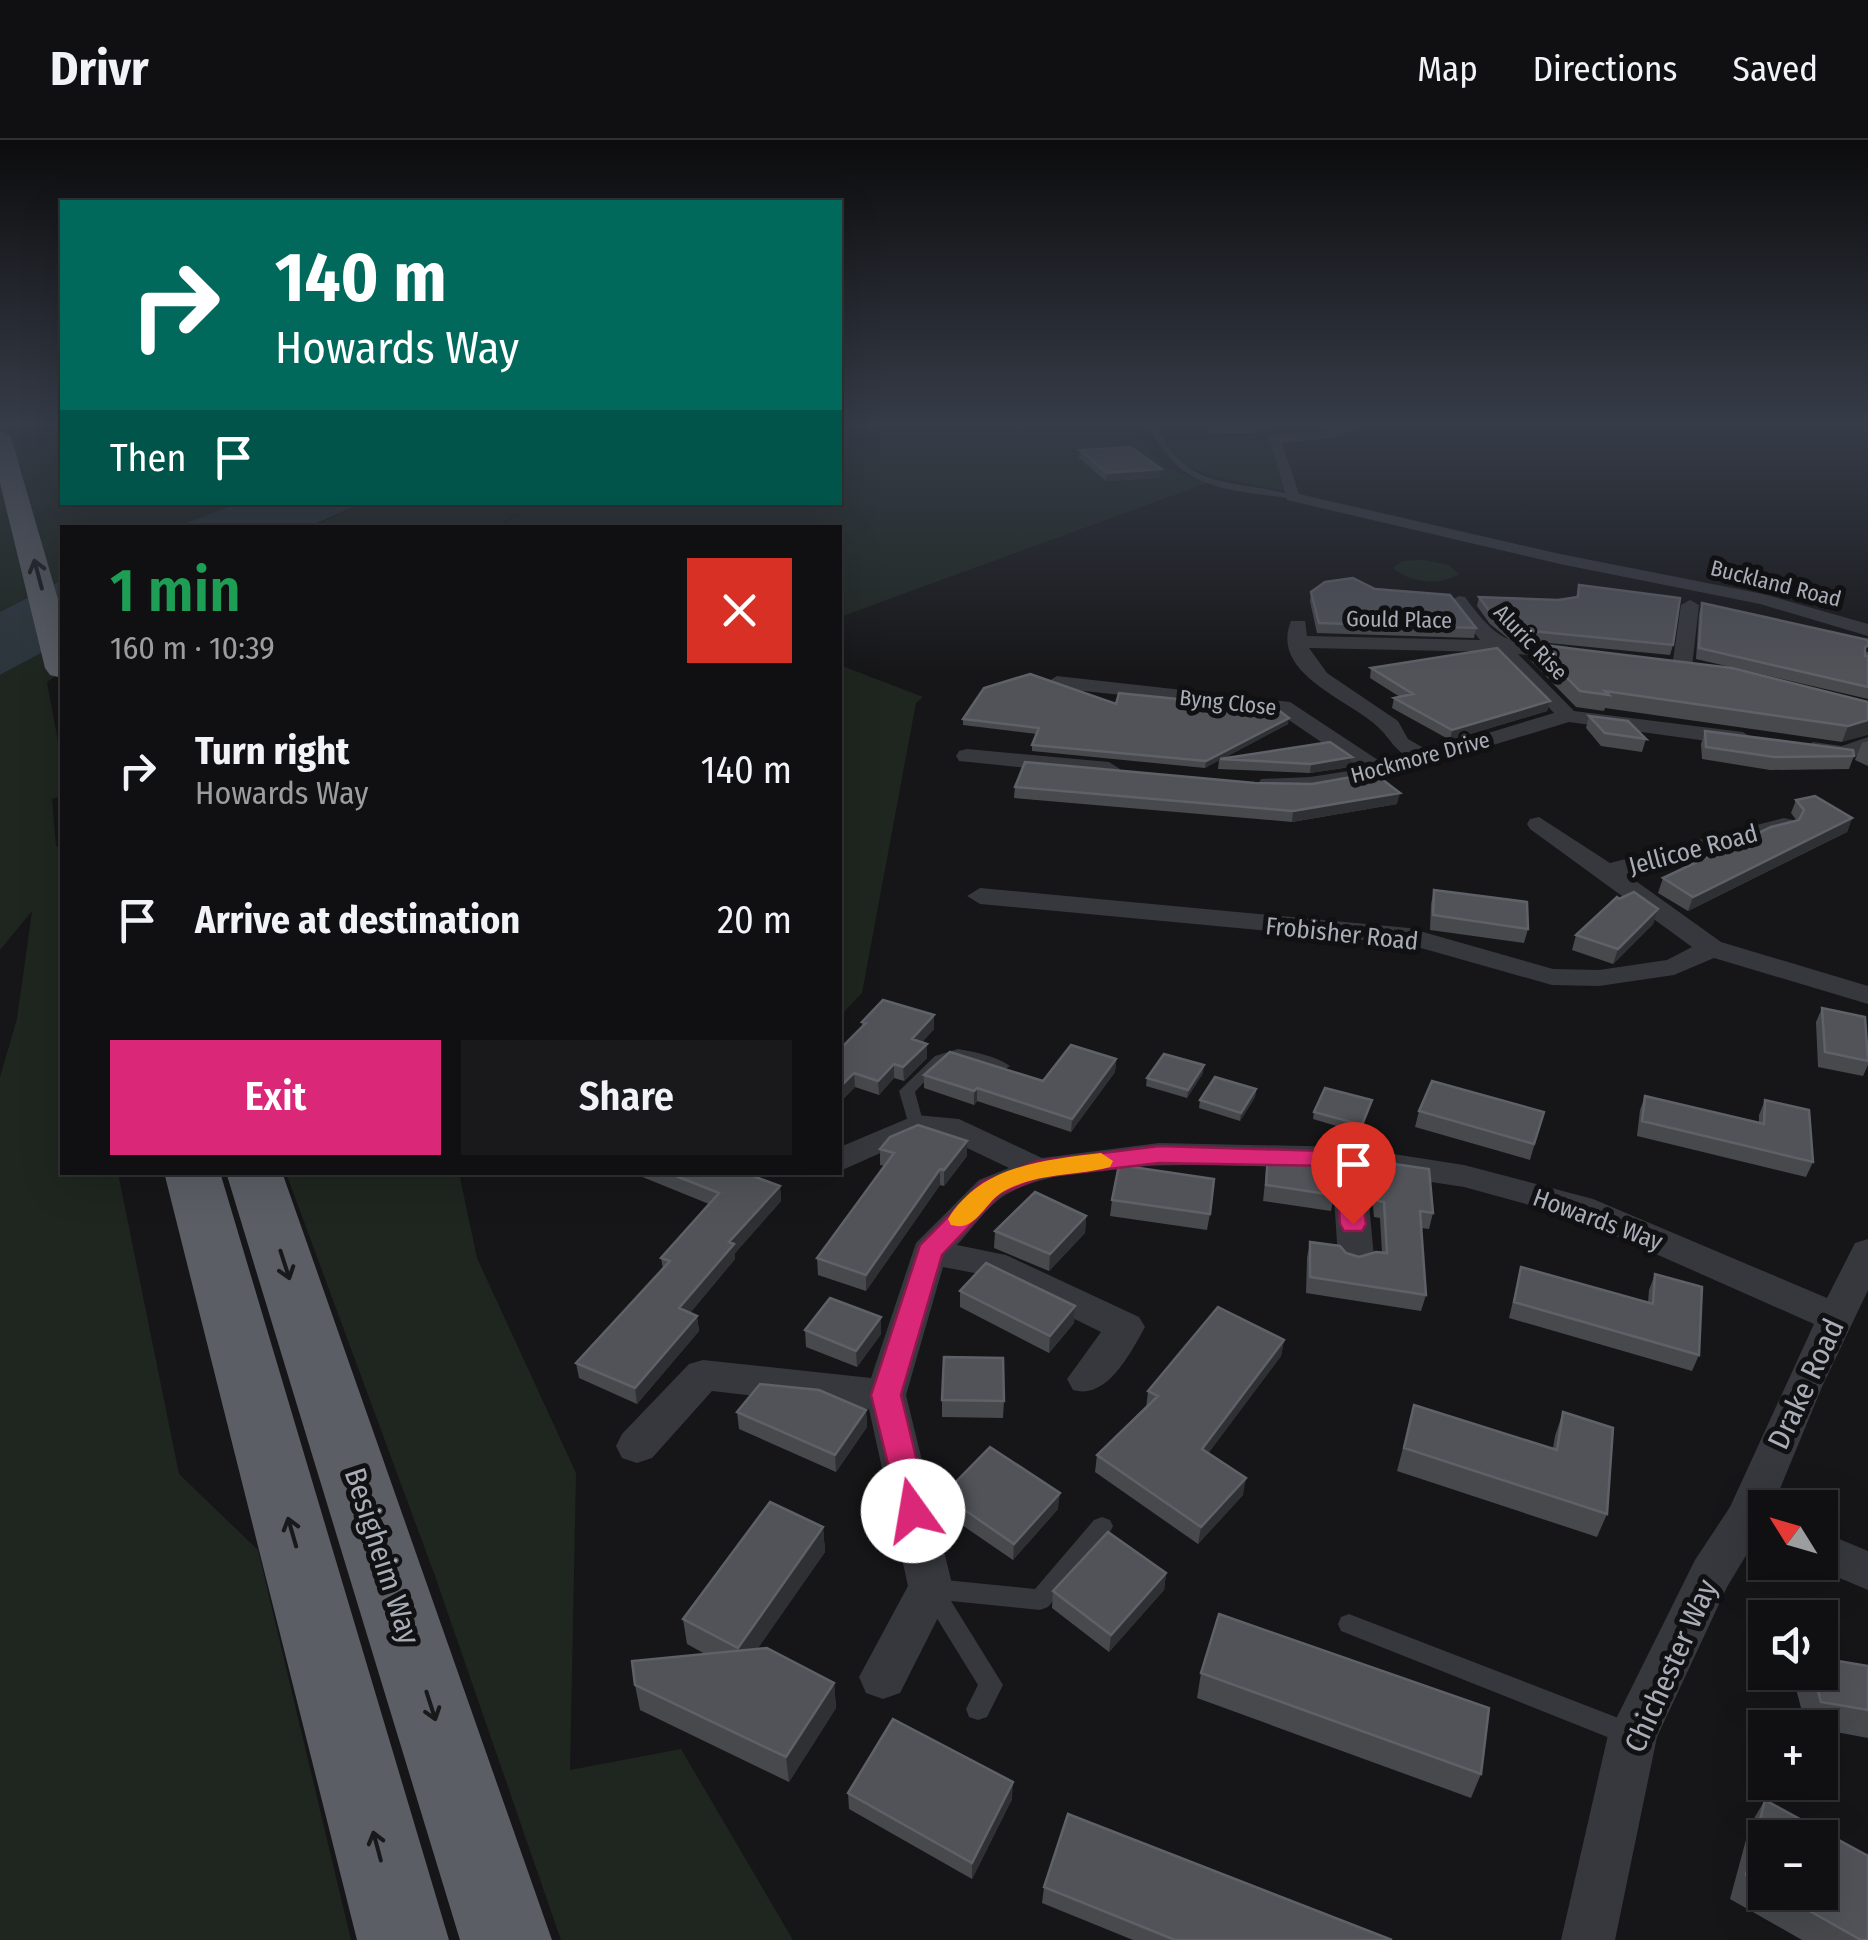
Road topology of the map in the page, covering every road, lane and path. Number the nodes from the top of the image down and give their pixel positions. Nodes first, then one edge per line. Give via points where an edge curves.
1 (19, 508) edge
2 (1340, 508) edge
3 (1459, 601) edge
4 (1699, 607) edge
5 (1868, 630) edge
6 (1500, 646) junction
7 (1594, 655) edge
8 (60, 661) edge
9 (1682, 668) edge
10 (1057, 682) edge
11 (1568, 716) junction
12 (1868, 744) edge
13 (968, 756) dead end
14 (1426, 759) junction
15 (1138, 772) edge
16 (1381, 772) junction
17 (1241, 782) edge
18 (1539, 824) dead end
19 (1784, 825) edge
20 (1602, 873) junction
21 (980, 896) dead end
22 (1711, 948) junction
23 (1868, 995) edge
24 (1002, 1066) edge
25 (916, 1125) junction
26 (1348, 1158) junction
27 (842, 1159) edge
28 (1038, 1169) junction
29 (193, 1175) edge
30 (255, 1175) edge
31 (929, 1252) junction
32 (1868, 1252) edge
33 (1356, 1257) edge
34 (1837, 1318) junction
35 (1087, 1379) dead end
36 (886, 1395) junction
37 (637, 1446) dead end
38 (1767, 1490) edge
39 (1102, 1526) dead end
40 (1748, 1530) edge
41 (1838, 1558) edge
42 (1868, 1571) edge
43 (931, 1588) junction
44 (1349, 1624) dead end
45 (883, 1676) dead end
46 (978, 1709) dead end
47 (1634, 1736) junction
48 (402, 1940) edge
49 (506, 1940) edge
50 (1588, 1940) edge

8 -> 1 highway
2 - 5 street, Buckland Road via 1764,599
3 - 6 street, Aluric Rise
4 - 9 street
6 - 7 street, Gould Place
6 - 11 street, Aluric Rise
6 - 14 street, Gould Place via 1297,633 1303,659 1320,676
10 - 16 street, Byng Close via 1282,706
11 - 12 street, Hockmore Drive via 1844,753
11 - 14 street, Hockmore Drive
13 - 15 street
14 - 16 street, Hockmore Drive
16 - 17 street, Hockmore Drive via 1310,784
18 - 20 street, Jellicoe Road
19 - 20 street, Jellicoe Road
20 - 22 street, Jellicoe Road
21 - 22 street, Frobisher Road via 1409,936 1552,977 1674,967
22 - 23 street
24 - 25 lane via 960,1051 940,1056 906,1091
25 - 27 street
25 - 28 street via 948,1126
26 - 28 street, Howards Way via 1159,1154
26 - 33 street
26 - 34 street, Howards Way via 1464,1176 1581,1207
28 - 31 street, Howards Way via 991,1188
48 -> 29 highway
30 -> 49 highway, Besigheim Way
31 - 35 street via 993,1264 1126,1327
31 - 36 street, Howards Way
32 - 34 street, Drake Road
34 - 38 street, Drake Road via 1802,1387
36 - 37 street via 703,1375
36 - 43 street, Howards Way
39 - 43 lane via 1040,1600
40 - 47 street, Chichester Way via 1711,1574
41 - 42 street
43 - 45 street
43 - 46 lane via 991,1685
44 - 47 lane
47 - 50 street, Chichester Way

